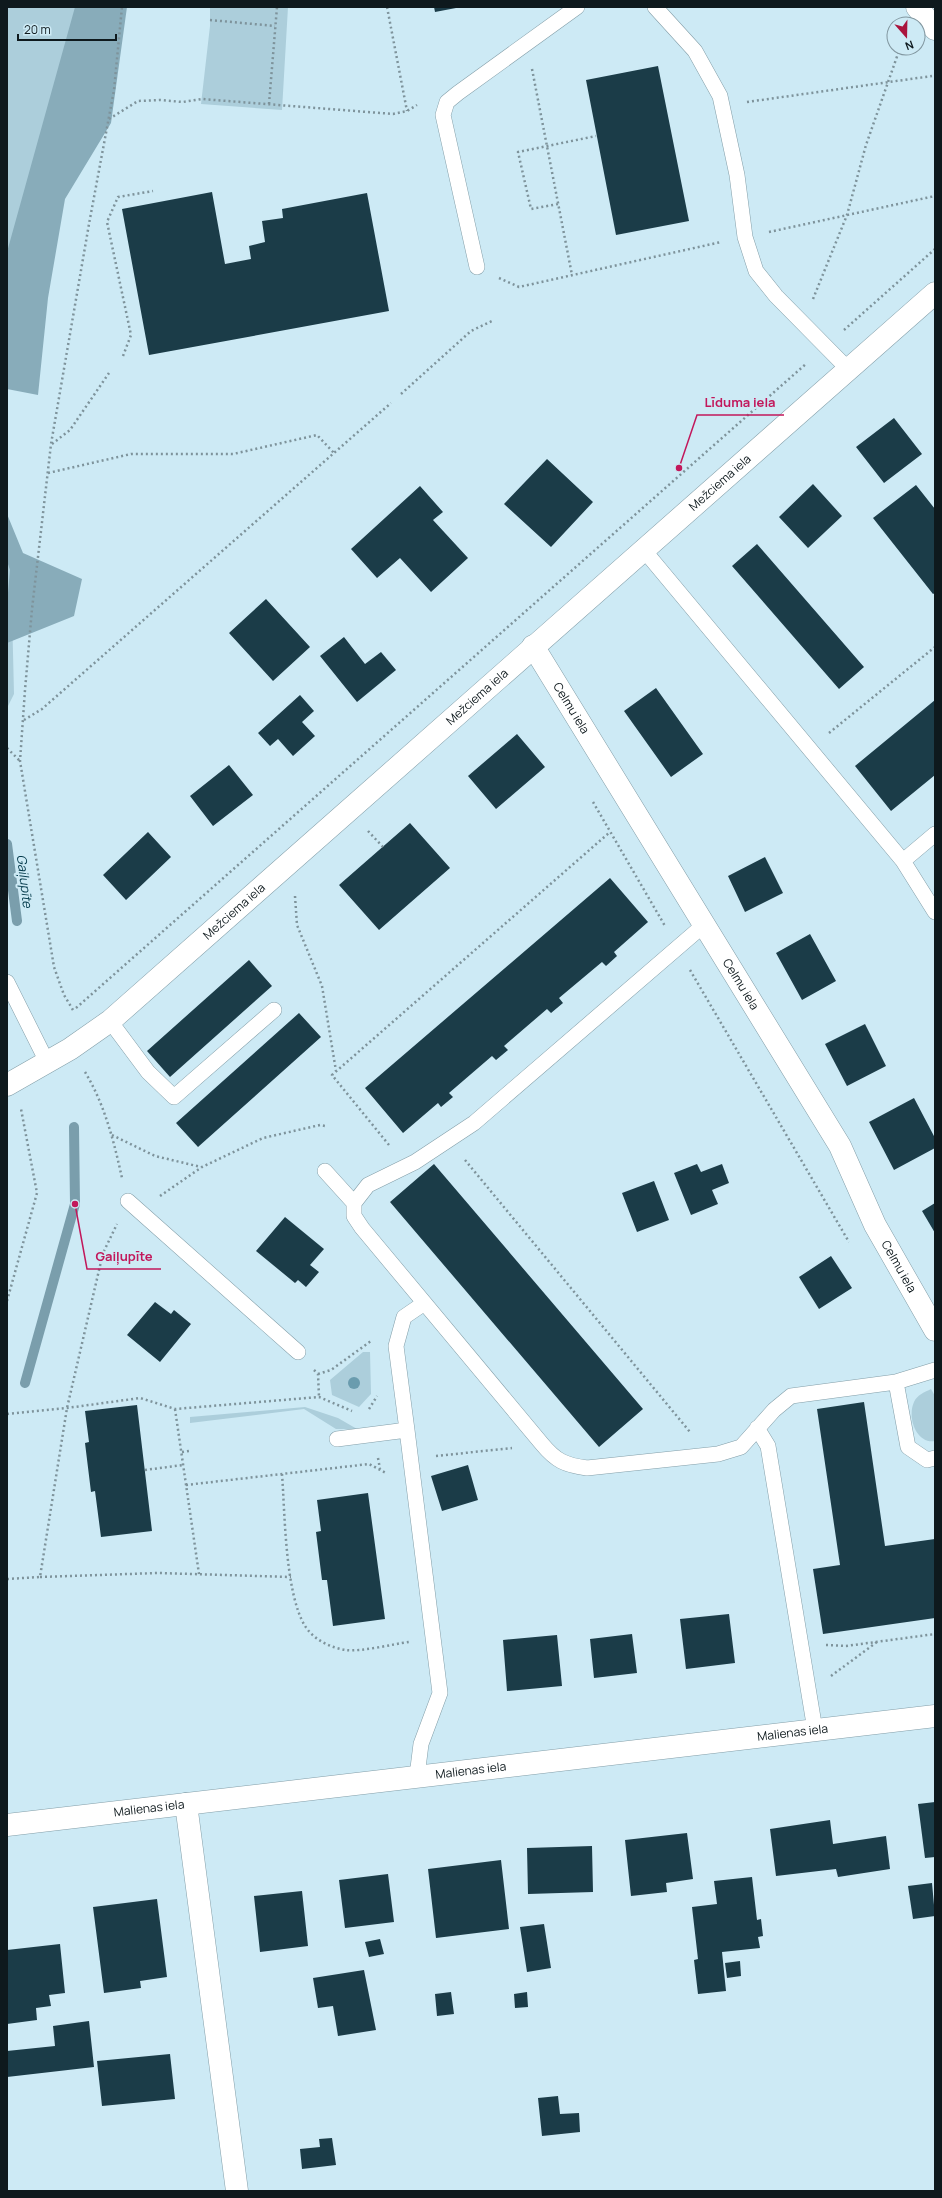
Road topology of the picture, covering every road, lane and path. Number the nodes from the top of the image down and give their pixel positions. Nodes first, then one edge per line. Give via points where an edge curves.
1 (122, 7) edge
2 (277, 7) edge
3 (387, 7) edge
4 (577, 7) edge
5 (655, 7) edge
6 (917, 7) edge
7 (210, 20) dead end
8 (275, 26) junction
9 (935, 29) edge
10 (527, 43) junction
11 (897, 56) edge
12 (932, 76) dead end
13 (888, 83) junction
14 (269, 104) junction
15 (417, 105) dead end
16 (722, 105) junction
17 (407, 111) junction
18 (108, 120) junction
19 (596, 136) dead end
20 (547, 145) junction
21 (153, 191) dead end
22 (935, 196) edge
23 (558, 204) junction
24 (847, 215) junction
25 (745, 237) junction
26 (935, 249) edge
27 (477, 267) joint
28 (572, 275) junction
29 (935, 293) edge
30 (494, 320) dead end
31 (803, 323) junction
32 (826, 346) junction
33 (123, 356) dead end
34 (848, 369) junction
35 (109, 373) dead end
36 (401, 394) dead end
37 (391, 403) dead end
38 (51, 444) junction
39 (334, 453) junction
40 (48, 472) junction
41 (643, 549) junction
42 (533, 646) junction
43 (935, 647) edge
44 (24, 720) junction
45 (7, 748) edge
46 (810, 749) junction
47 (20, 761) junction
48 (591, 798) dead end
49 (364, 826) dead end
50 (610, 832) junction
51 (935, 834) edge
52 (383, 847) dead end
53 (903, 860) junction
54 (294, 888) dead end
55 (935, 912) edge
56 (705, 924) junction
57 (678, 948) junction
58 (7, 982) edge
59 (73, 1010) junction
60 (274, 1010) dead end
61 (110, 1021) junction
62 (34, 1035) junction
63 (46, 1062) junction
64 (82, 1067) dead end
65 (336, 1072) junction
66 (7, 1085) edge
67 (20, 1105) dead end
68 (325, 1126) dead end
69 (112, 1135) junction
70 (450, 1138) junction
71 (389, 1145) dead end
72 (202, 1167) junction
73 (325, 1171) dead end
74 (354, 1203) junction
75 (132, 1205) junction
76 (851, 1244) dead end
77 (7, 1301) edge
78 (423, 1304) junction
79 (935, 1330) edge
80 (399, 1336) junction
81 (298, 1352) dead end
82 (935, 1370) edge
83 (318, 1374) dead end
84 (896, 1382) junction
85 (67, 1408) junction
86 (175, 1409) junction
87 (7, 1414) edge
88 (757, 1428) junction
89 (407, 1430) junction
90 (374, 1434) junction
91 (337, 1438) dead end
92 (542, 1444) junction
93 (189, 1451) dead end
94 (181, 1452) junction
95 (698, 1456) junction
96 (935, 1458) edge
97 (411, 1459) junction
98 (183, 1465) junction
99 (380, 1469) junction
100 (145, 1470) dead end
101 (282, 1474) junction
102 (388, 1476) dead end
103 (186, 1485) junction
104 (199, 1574) junction
105 (40, 1577) junction
106 (291, 1577) junction
107 (7, 1579) edge
108 (935, 1634) edge
109 (434, 1640) junction
110 (877, 1642) junction
111 (801, 1648) junction
112 (808, 1692) junction
113 (935, 1716) edge
114 (814, 1730) junction
115 (417, 1776) junction
116 (186, 1804) junction
117 (7, 1825) edge
118 (237, 2191) edge

1 - 18 path via 114,90
2 - 8 path
3 - 17 path
4 - 10 lane
5 - 16 lane via 695,51 720,96
6 - 9 street
7 - 8 path
8 - 14 path
10 - 20 path
10 - 27 lane via 447,102 442,116
11 - 13 path
12 - 13 path
13 - 16 path
13 - 24 path via 866,145
14 - 17 path via 393,114
14 - 18 path via 202,99 183,102 138,101
15 - 17 path
16 - 25 lane via 737,175
18 - 38 path
19 - 20 path
20 - 23 path
20 - 23 path via 518,152 531,209
21 - 33 path via 118,197 107,222 131,335
22 - 24 path
23 - 28 path
24 - 25 path
24 - 31 path
25 - 28 path
25 - 31 lane via 756,271
26 - 32 path
27 - 28 path via 519,287
29 - 34 street, Mežciema iela
30 - 36 path via 471,331
31 - 32 lane
32 - 34 lane
32 - 59 path
34 - 41 street, Mežciema iela
35 - 38 path via 70,430
37 - 39 path
38 - 40 path
39 - 40 path via 317,435 233,454 131,454
39 - 44 path via 42,709
40 - 44 path via 32,609
41 - 42 street, Mežciema iela
41 - 46 lane
42 - 56 street, Celmu iela
42 - 61 street, Mežciema iela
43 - 46 path
44 - 47 path
45 - 47 path
46 - 53 lane
47 - 59 path via 54,967 64,995
48 - 50 path
49 - 52 path
50 - 57 path
50 - 65 path
51 - 53 lane
53 - 55 lane
54 - 65 path via 297,925 322,986
56 - 57 lane
56 - 79 street, Celmu iela via 840,1146 875,1225
57 - 70 lane via 474,1123
57 - 76 path
58 - 62 lane
59 - 62 path
60 - 61 lane via 174,1096 148,1072
61 - 63 street, Mežciema iela
62 - 63 lane
63 - 66 street, Mežciema iela
64 - 69 path via 96,1090
65 - 71 path via 332,1075
67 - 77 path via 38,1193
68 - 72 path via 263,1138
69 - 72 path via 155,1156
69 - 75 path
70 - 74 lane via 415,1162 368,1186
70 - 95 path via 459,1153 695,1438
72 - 75 path via 152,1202
73 - 74 lane
74 - 78 lane via 354,1216 362,1228
75 - 81 lane
75 - 85 path via 103,1253
78 - 80 lane via 404,1317
78 - 92 lane
80 - 83 path via 380,1334 331,1370
80 - 89 lane via 396,1346
82 - 84 lane
84 - 88 lane via 791,1396
84 - 96 lane via 908,1447 927,1460
85 - 86 path via 140,1398
85 - 87 path
85 - 105 path
86 - 90 path via 319,1397 369,1418
86 - 94 path
88 - 95 lane via 741,1447 718,1454
88 - 111 lane via 768,1446
89 - 90 lane
89 - 97 lane
90 - 91 lane
90 - 99 path
92 - 95 lane via 566,1465 587,1468
92 - 97 path
93 - 94 path
94 - 98 path
97 - 109 lane
98 - 100 path
98 - 103 path
99 - 101 path via 369,1464
99 - 102 path
101 - 103 path
101 - 106 path
103 - 104 path
104 - 105 path
104 - 106 path
105 - 107 path
106 - 109 path via 295,1599 305,1626 315,1638 327,1645 347,1650
108 - 110 path
109 - 115 lane via 440,1694 421,1744
110 - 111 path via 846,1646 819,1644
110 - 112 path
111 - 112 lane
112 - 114 lane
113 - 114 street, Malienas iela
114 - 115 street, Malienas iela
115 - 116 street, Malienas iela
116 - 117 street, Malienas iela
116 - 118 street

